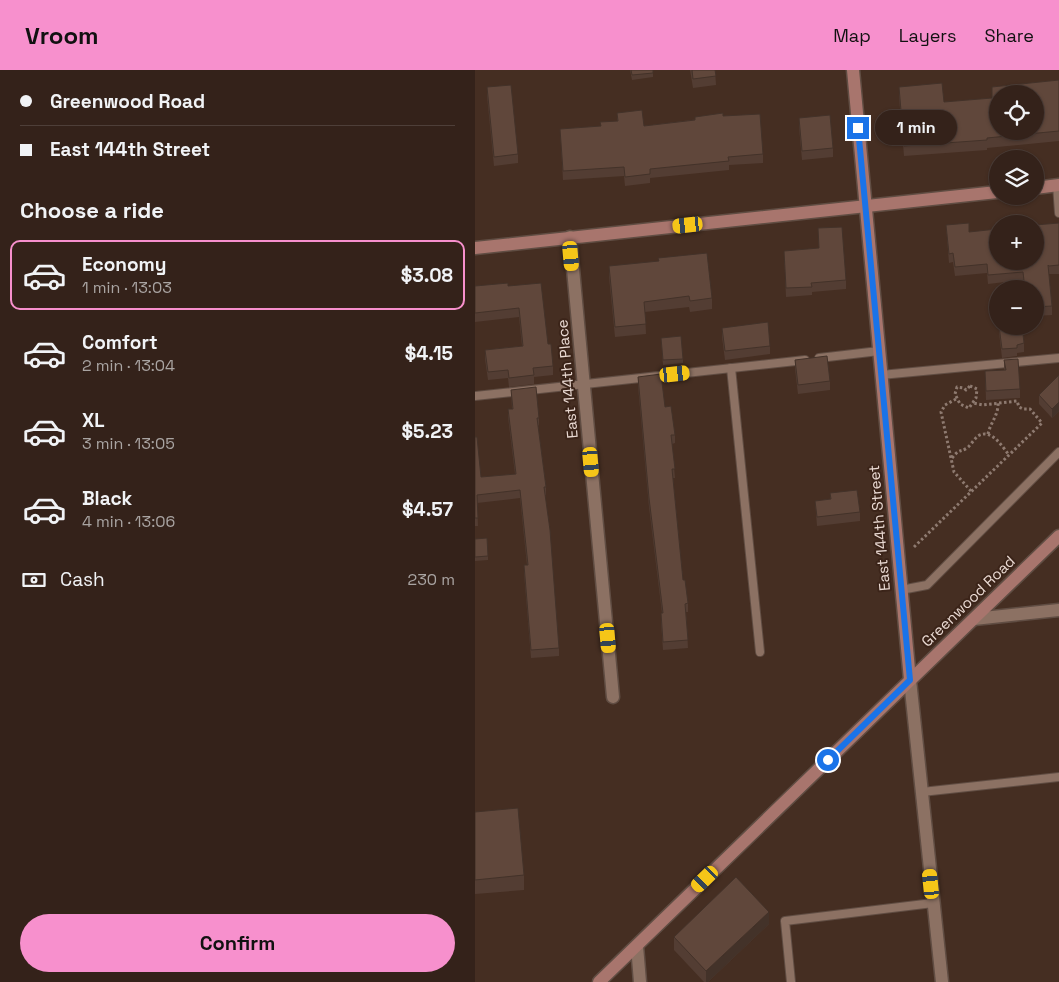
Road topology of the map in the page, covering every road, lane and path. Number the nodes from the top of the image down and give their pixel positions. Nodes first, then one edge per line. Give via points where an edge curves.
1 (853, 70) edge
2 (1058, 185) edge
3 (1044, 187) edge
4 (989, 193) edge
5 (865, 206) junction
6 (1059, 213) edge
7 (570, 237) junction
8 (475, 248) edge
9 (879, 351) junction
10 (1059, 358) edge
11 (731, 368) junction
12 (881, 375) junction
13 (583, 384) junction
14 (475, 396) edge
15 (956, 399) junction
16 (998, 402) junction
17 (973, 403) junction
18 (987, 434) junction
19 (1059, 452) edge
20 (1009, 455) junction
21 (951, 459) junction
22 (971, 491) junction
23 (1059, 536) edge
24 (914, 547) dead end
25 (901, 590) junction
26 (1059, 610) edge
27 (974, 619) junction
28 (760, 652) dead end
29 (910, 680) junction
30 (613, 697) dead end
31 (1059, 777) edge
32 (922, 792) junction
33 (933, 903) junction
34 (637, 946) junction
35 (599, 982) edge
36 (640, 982) edge
37 (791, 982) edge
38 (942, 982) edge

1 - 5 street, East 144th Street
2 - 3 street
2 - 6 lane
4 - 5 street
5 - 7 street
5 - 9 street, East 144th Street
7 - 8 street
7 - 13 street, East 144th Place
9 - 11 lane
9 - 12 street, East 144th Street
10 - 12 lane
11 - 13 lane
11 - 28 lane
12 - 25 street, East 144th Street
13 - 14 lane
13 - 30 street, East 144th Place
15 - 17 path via 969,408
15 - 17 path via 957,387 966,390 974,386 978,394
15 - 21 path via 945,405 941,412
16 - 17 path
16 - 18 path via 997,414
16 - 20 path via 1017,401 1019,407 1030,409 1042,423
18 - 20 path
18 - 21 path via 977,436
19 - 25 lane via 927,585
20 - 22 path
21 - 22 path via 954,472
22 - 24 path
23 - 27 street, Greenwood Road
25 - 29 street, East 144th Street
26 - 27 street
27 - 29 street, Greenwood Road
29 - 32 street, East 144th Street
29 - 34 street, Greenwood Road
31 - 32 lane
32 - 33 street, East 144th Street
33 - 37 lane via 785,921
33 - 38 street, East 144th Street
34 - 35 street, Greenwood Road
34 - 36 street

